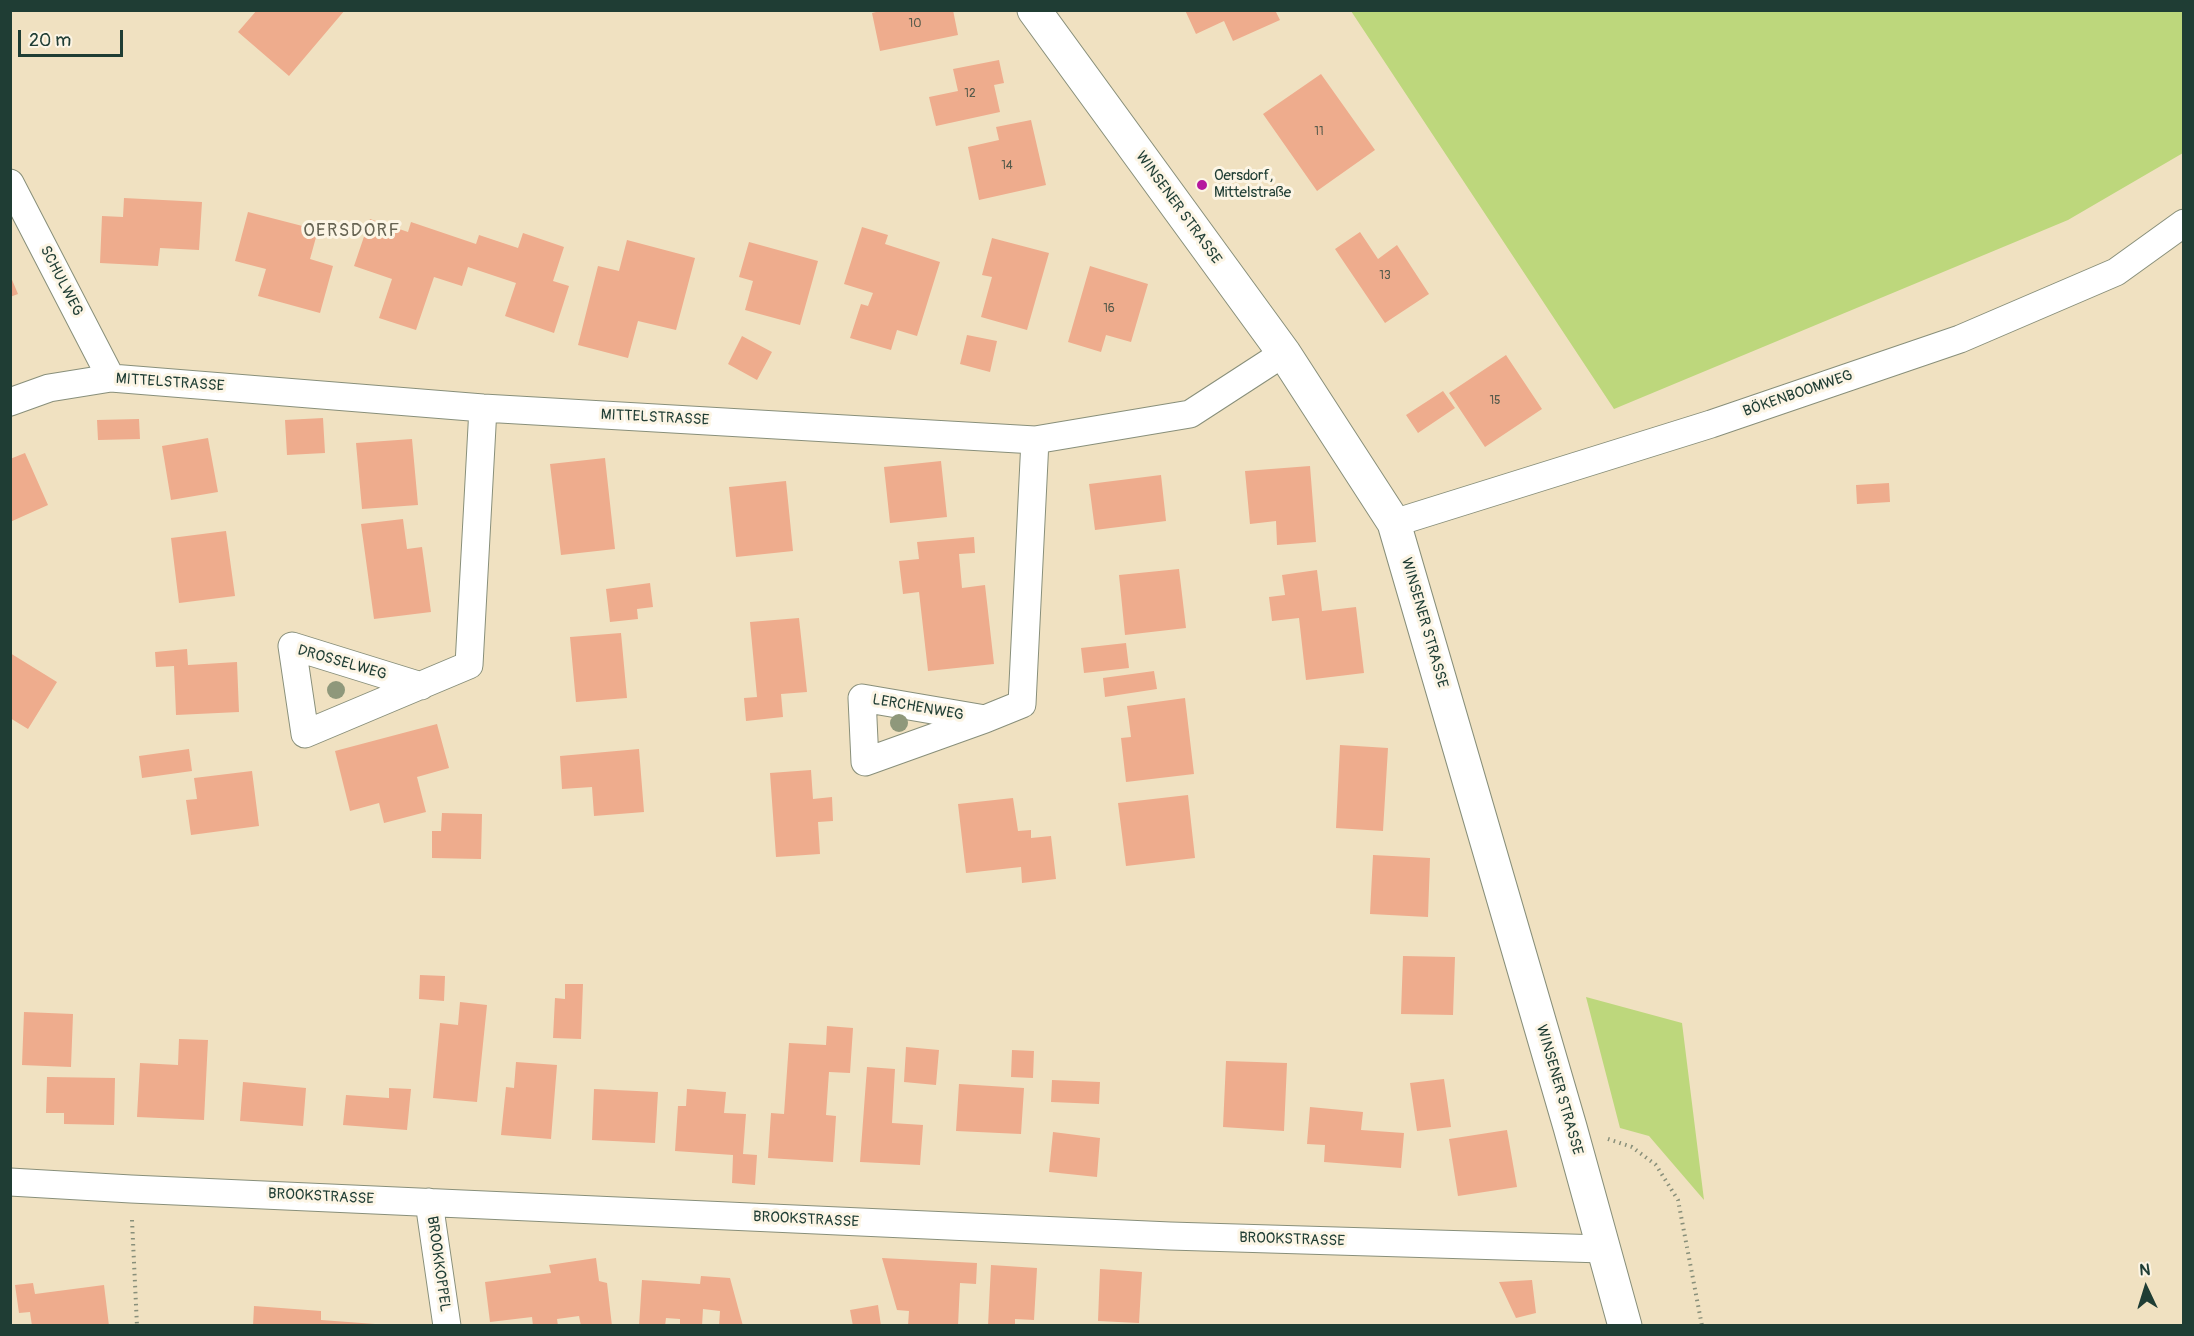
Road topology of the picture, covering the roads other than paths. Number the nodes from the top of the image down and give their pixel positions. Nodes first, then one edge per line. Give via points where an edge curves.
1 (1034, 10) edge
2 (10, 183) edge
3 (2184, 223) edge
4 (1284, 353) junction
5 (111, 378) junction
6 (10, 402) edge
7 (483, 408) junction
8 (1035, 440) junction
9 (1394, 523) junction
10 (421, 686) junction
11 (985, 719) dead end
12 (10, 1182) edge
13 (429, 1202) junction
14 (1603, 1250) junction
15 (447, 1326) edge
16 (1625, 1326) edge

1 - 4 street, WINSENER STRASSE
2 - 5 street, SCHULWEG
3 - 9 street, BÖKENBOOMWEG via 2116,272 1960,339 1711,424
4 - 8 street, MITTELSTRASSE via 1190,414
4 - 9 street, WINSENER STRASSE
5 - 6 street, MITTELSTRASSE via 49,388
5 - 7 street, MITTELSTRASSE
7 - 8 street, MITTELSTRASSE
7 - 10 street, DROSSELWEG via 469,665
8 - 11 street, LERCHENWEG via 1022,704
9 - 14 street, WINSENER STRASSE
10 - 10 street, DROSSELWEG via 410,682 292,646 304,734
12 - 13 street, BROOKSTRASSE
13 - 14 street, BROOKSTRASSE via 1170,1236
13 - 15 street, BROOKKOPPEL
14 - 16 street, WINSENER STRASSE

